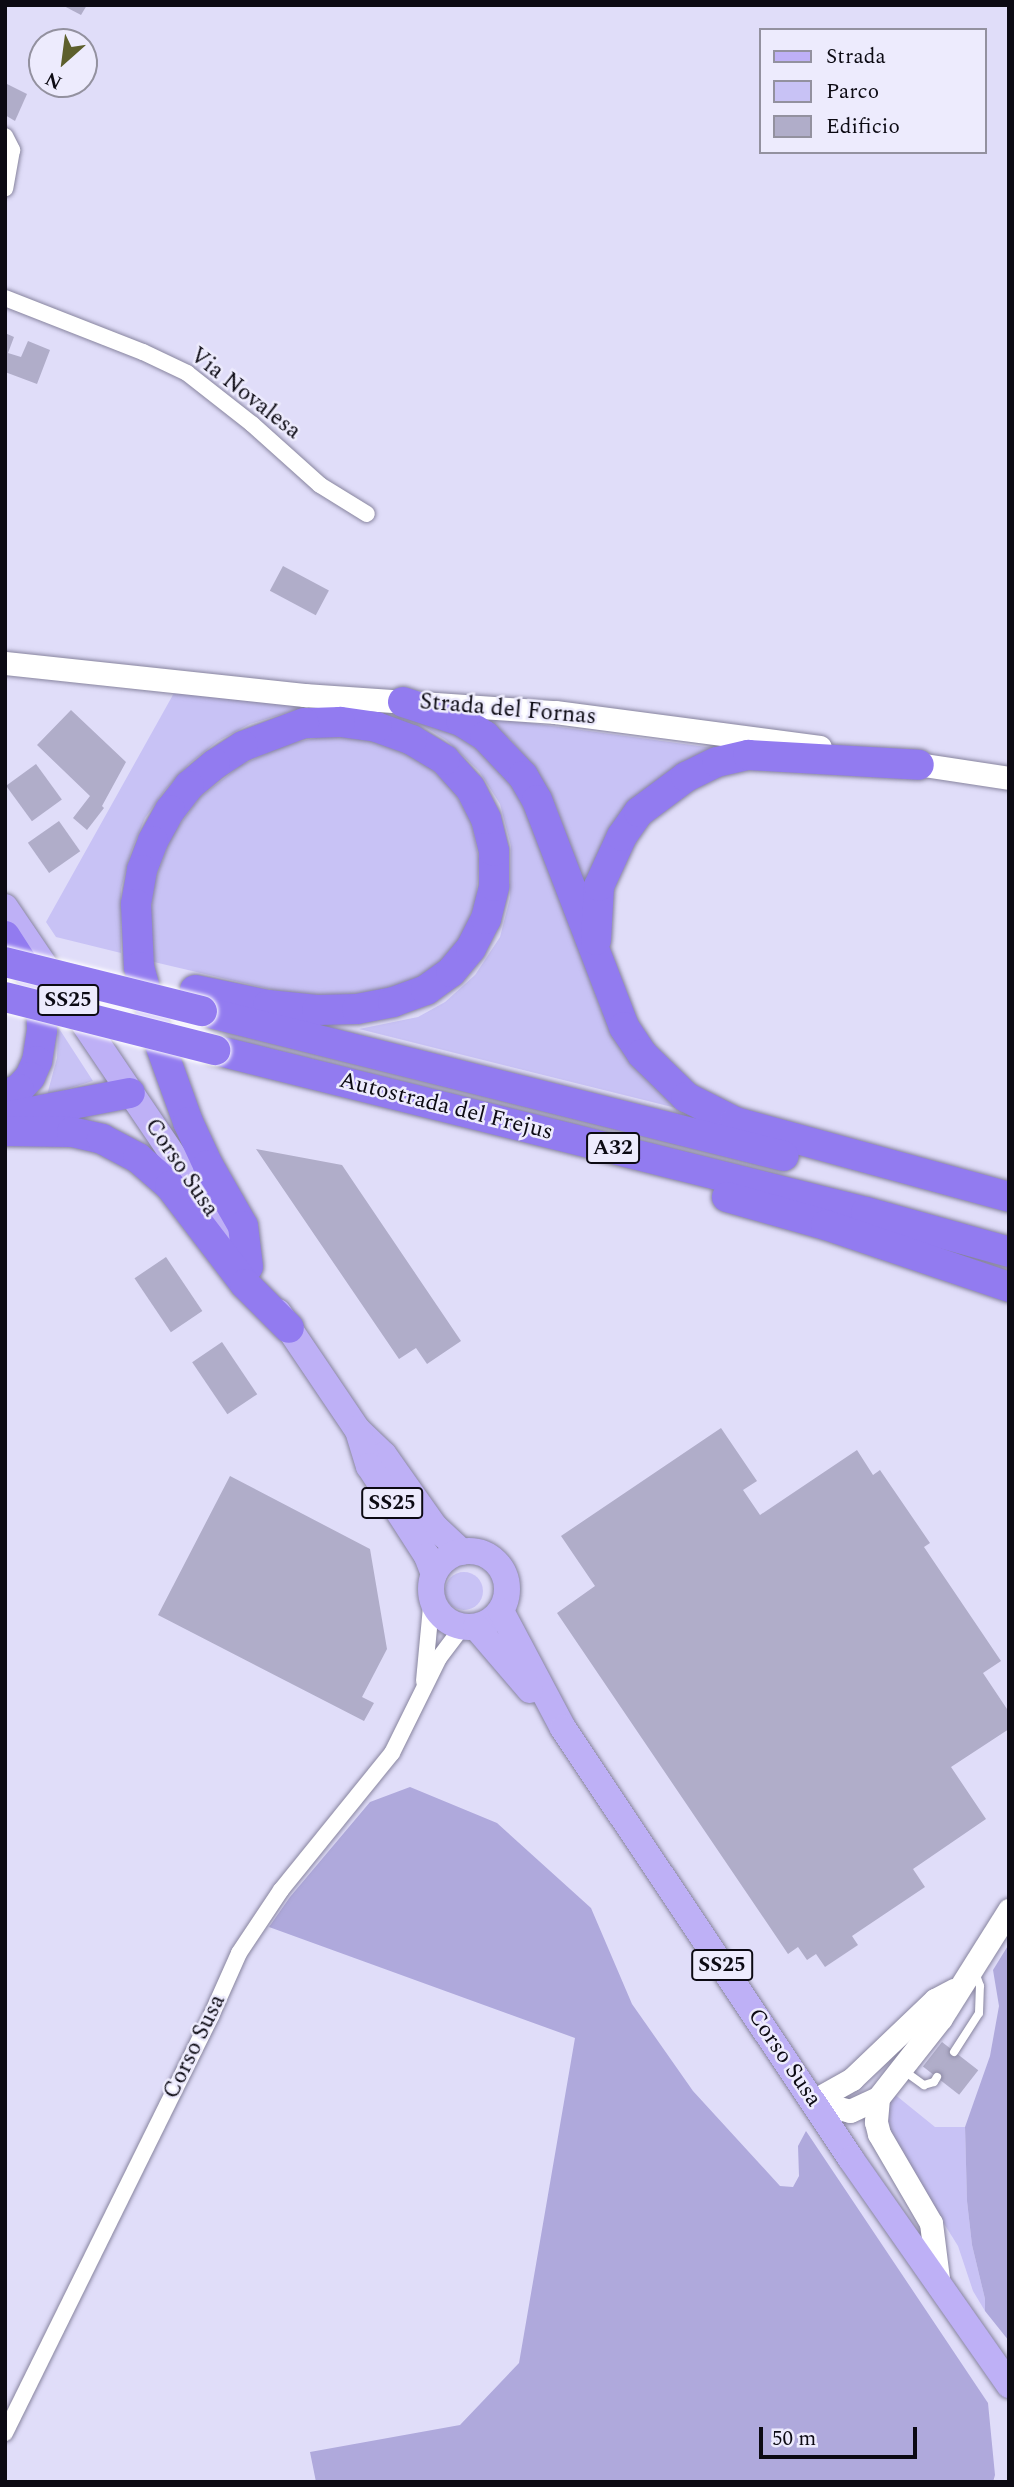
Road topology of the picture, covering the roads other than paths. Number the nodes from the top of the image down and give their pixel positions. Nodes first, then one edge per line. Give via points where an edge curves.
1 (5, 136) edge
2 (5, 188) edge
3 (5, 298) edge
4 (367, 514) dead end
5 (5, 663) edge
6 (404, 702) junction
7 (919, 765) junction
8 (1009, 778) edge
9 (5, 907) edge
10 (5, 936) edge
11 (5, 943) edge
12 (596, 958) junction
13 (5, 962) edge
14 (5, 997) edge
15 (199, 1000) junction
16 (130, 1093) junction
17 (5, 1095) edge
18 (5, 1117) edge
19 (5, 1131) edge
20 (642, 1155) junction
21 (1009, 1197) edge
22 (1009, 1212) edge
23 (1009, 1252) edge
24 (248, 1267) junction
25 (1009, 1287) edge
26 (289, 1328) junction
27 (357, 1429) junction
28 (462, 1552) junction
29 (433, 1585) junction
30 (501, 1611) junction
31 (469, 1627) junction
32 (424, 1686) junction
33 (563, 1728) junction
34 (1009, 1910) edge
35 (972, 1966) junction
36 (957, 1988) junction
37 (930, 2005) junction
38 (915, 2033) dead end
39 (954, 2052) dead end
40 (900, 2062) junction
41 (937, 2077) dead end
42 (878, 2098) junction
43 (813, 2101) junction
44 (940, 2289) junction
45 (1009, 2385) edge
46 (5, 2434) edge

1 - 2 street via 12,150
3 - 4 street, Via Novalesa via 187,373 320,485
5 - 6 street, Strada del Fornas
6 - 7 street, Strada del Fornas via 555,712
6 - 12 highway via 461,721 485,736 523,776 537,800
7 - 8 street, Strada del Fornas
7 - 12 highway via 748,755 686,776 639,812 608,862 595,915
9 - 16 main road, Corso Susa / SS25
10 - 17 highway via 34,981 43,1030 30,1077
11 - 15 highway
12 - 21 highway via 624,1027 642,1054 663,1078 708,1111
13 - 15 highway, Autostrada del Frejus / A32, bridge
14 - 20 highway, Autostrada del Frejus / A32, bridge
15 - 22 highway, Autostrada del Frejus / A32
15 - 24 highway via 356,1009 393,1002 451,972 486,919 494,886 494,851 486,819 470,788 445,760 412,740 377,727 304,723 253,741 215,764 189,786 153,841 136,904 139,967 188,1122 243,1227
16 - 18 highway
16 - 24 main road, Corso Susa / SS25
19 - 26 highway via 72,1132 102,1139 138,1158 170,1186 245,1284
20 - 23 highway, Autostrada del Frejus / A32
20 - 25 highway via 712,1193 827,1225
24 - 26 main road, Corso Susa / SS25
26 - 27 main road, Corso Susa / SS25
27 - 28 main road, Corso Susa / SS25 via 384,1455 434,1526
27 - 29 main road, Corso Susa / SS25 via 369,1466 427,1556
28 - 29 main road via 448,1557
28 - 30 main road, SS25 via 485,1554 502,1569 508,1590
29 - 31 main road, SS25 via 442,1616
29 - 32 street, Corso Susa
30 - 31 main road via 490,1622
30 - 33 main road, Corso Susa / SS25
31 - 32 street, Corso Susa
31 - 33 main road, Corso Susa / SS25
32 - 46 street, Corso Susa via 392,1752 281,1890 239,1953
33 - 43 main road, Corso Susa / SS25
34 - 35 street
35 - 36 street
35 - 39 lane via 980,1986 979,2013
36 - 37 street
36 - 40 street via 941,2018
37 - 38 lane
37 - 43 street via 852,2079
40 - 41 lane via 924,2085
40 - 42 street
42 - 43 street via 850,2111
42 - 44 street via 879,2134 931,2223
43 - 44 main road, Corso Susa / SS25
44 - 45 main road, Corso Susa / SS25

